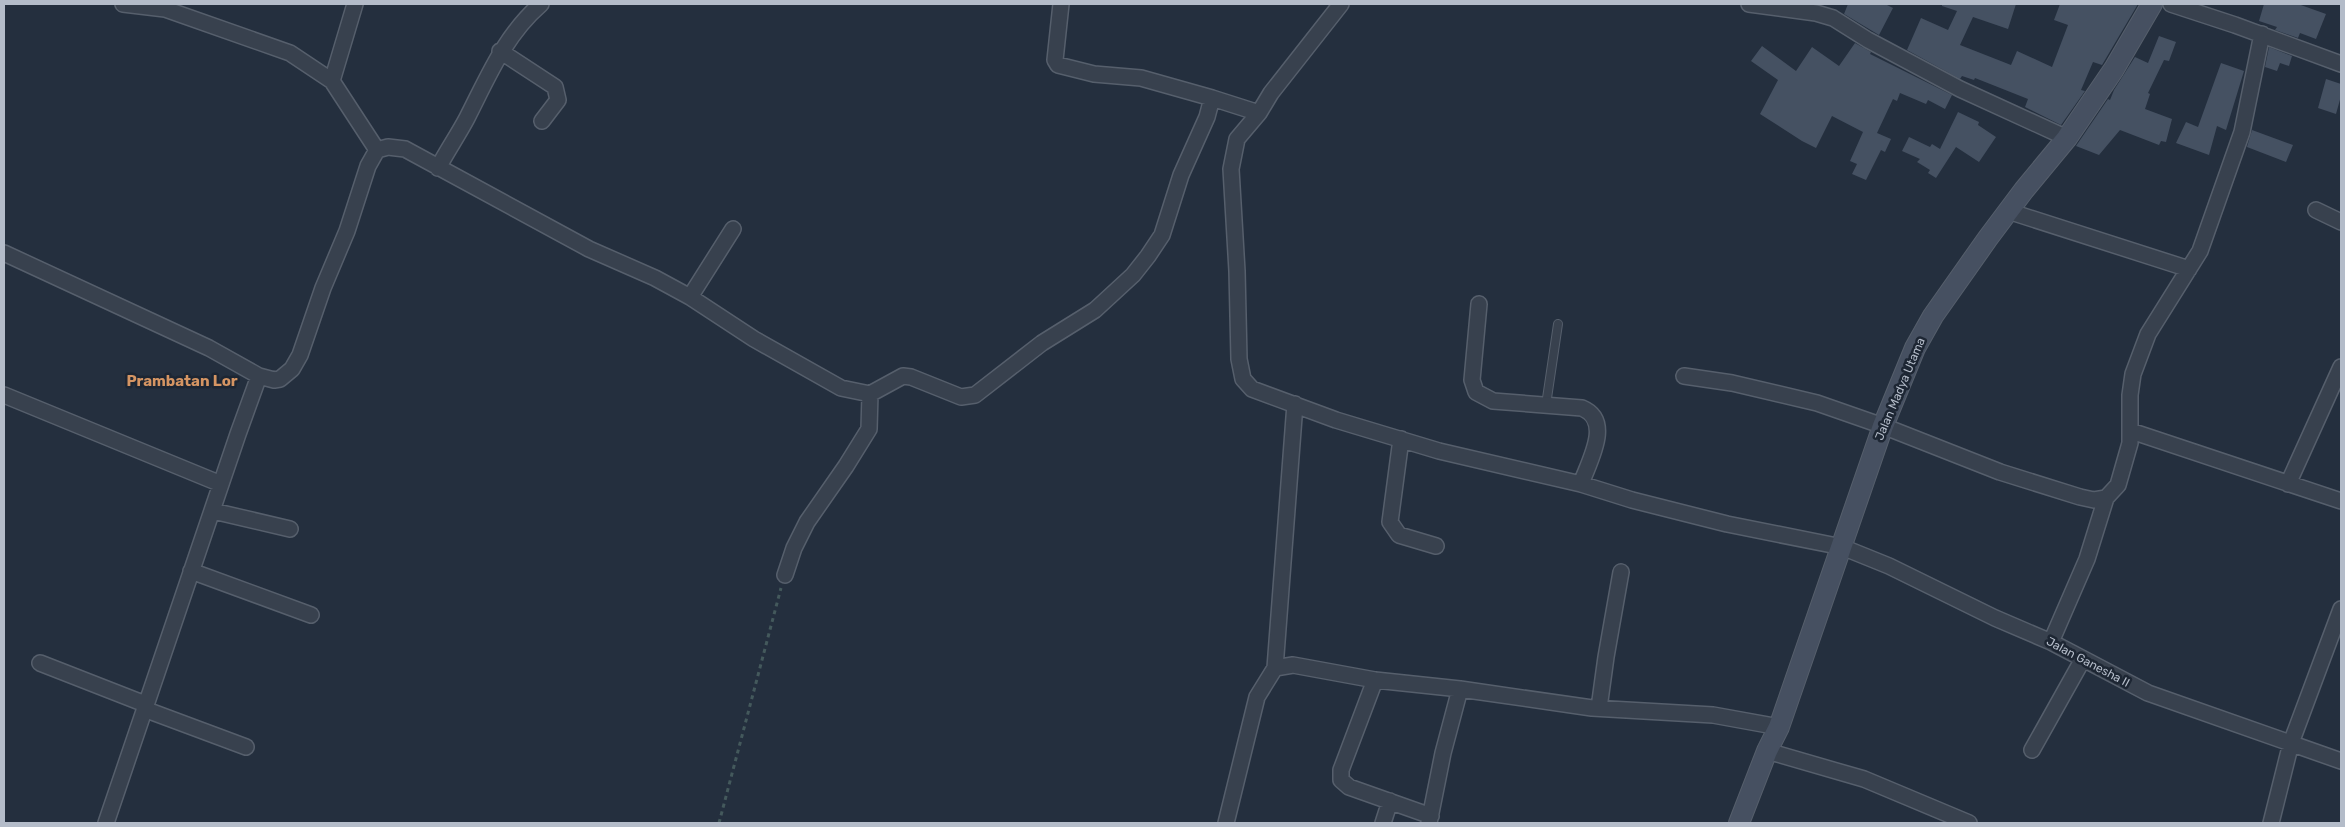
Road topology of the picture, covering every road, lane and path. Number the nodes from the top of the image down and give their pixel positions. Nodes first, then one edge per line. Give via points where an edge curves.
1 (123, 4) edge
2 (355, 4) edge
3 (541, 4) edge
4 (1061, 4) edge
5 (1341, 4) edge
6 (1749, 4) edge
7 (2152, 4) edge
8 (2171, 4) edge
9 (165, 6) edge
10 (2262, 34) junction
11 (500, 52) junction
12 (2341, 64) edge
13 (332, 81) junction
14 (1212, 98) junction
15 (1256, 112) junction
16 (542, 121) dead end
17 (2067, 138) junction
18 (377, 150) junction
19 (438, 168) junction
20 (2316, 210) dead end
21 (2008, 211) junction
22 (2341, 222) edge
23 (734, 229) dead end
24 (4, 253) edge
25 (2189, 269) junction
26 (690, 297) junction
27 (1479, 304) dead end
28 (1558, 324) dead end
29 (2341, 368) edge
30 (260, 376) junction
31 (1684, 376) dead end
32 (870, 394) junction
33 (4, 395) edge
34 (1295, 404) junction
35 (1546, 405) junction
36 (1883, 426) junction
37 (2131, 431) junction
38 (1401, 439) junction
39 (221, 484) junction
40 (1581, 484) junction
41 (2288, 484) junction
42 (2106, 498) junction
43 (2341, 501) edge
44 (213, 511) junction
45 (290, 529) dead end
46 (1436, 546) dead end
47 (1842, 547) junction
48 (191, 571) junction
49 (1621, 572) dead end
50 (785, 576) joint
51 (2341, 609) edge
52 (311, 615) dead end
53 (2051, 642) junction
54 (2083, 659) junction
55 (40, 663) dead end
56 (1275, 668) junction
57 (1375, 680) junction
58 (1460, 689) junction
59 (144, 707) junction
60 (1599, 708) junction
61 (1779, 727) junction
62 (2292, 743) junction
63 (246, 747) dead end
64 (2032, 750) dead end
65 (1767, 751) junction
66 (2341, 761) edge
67 (1390, 801) junction
68 (1430, 819) edge
69 (106, 823) edge
70 (719, 823) edge
71 (1226, 823) edge
72 (1383, 823) edge
73 (1739, 823) edge
74 (1969, 823) edge
75 (2271, 823) edge

1 - 9 street
2 - 13 street
3 - 11 street via 516,28
4 - 14 street via 1055,60 1058,65 1094,74 1141,78
5 - 15 street, Jalan Ganesha II
6 - 17 street via 1833,18 1960,89
7 - 17 street, Jalan Madya Utama via 2114,69
8 - 10 street
9 - 13 street via 290,53
10 - 12 street
10 - 25 street via 2242,132 2200,251
11 - 16 street via 555,87 558,100
11 - 19 street
13 - 18 street
14 - 15 street
14 - 32 street via 1181,175 1162,235 1133,275 1095,310 1042,343 968,397 903,376
15 - 34 street, Jalan Ganesha II via 1237,139 1231,169 1241,374 1252,389
17 - 21 street, Jalan Madya Utama
18 - 19 street via 388,147 405,149
18 - 30 street via 368,166 347,231 296,362 280,379
19 - 26 street via 589,249
20 - 22 street
21 - 25 street
21 - 36 street, Jalan Madya Utama via 1933,316 1915,348
23 - 26 street
24 - 30 street via 209,348
25 - 37 street via 2148,334 2133,374
26 - 32 street via 754,339 841,388
27 - 35 street via 1472,380 1476,392 1493,402
28 - 35 lane
29 - 41 street
30 - 39 street
31 - 36 street via 1732,383 1817,403
32 - 50 street via 869,429 807,522
33 - 39 street
34 - 38 street, Jalan Ganesha II
34 - 56 street
35 - 40 street via 1582,408 1597,419 1599,430
36 - 42 street via 2000,472 2080,497
36 - 47 street, Jalan Madya Utama
37 - 41 street
37 - 42 street via 2118,485
38 - 40 street, Jalan Ganesha II
38 - 46 street via 1390,522 1400,535
39 - 44 street
40 - 47 street, Jalan Ganesha II via 1727,524
41 - 43 street
42 - 53 street via 2087,559
44 - 45 street
44 - 48 street
47 - 53 street, Jalan Ganesha II
47 - 61 street, Jalan Madya Utama
48 - 52 street
48 - 59 street
49 - 60 street
50 - 70 path
51 - 62 street
53 - 54 street, Jalan Ganesha II
54 - 62 street, Jalan Ganesha II via 2148,694
54 - 64 street
55 - 59 street
56 - 57 street via 1293,665
56 - 71 street via 1257,697
57 - 58 street
57 - 67 street via 1342,770 1342,780 1349,788
58 - 60 street
58 - 68 street
59 - 63 street
59 - 69 street
60 - 61 street via 1713,715
61 - 65 street, Jalan Madya Utama
62 - 66 street, Jalan Ganesha II
62 - 75 street
65 - 73 street, Jalan Madya Utama
65 - 74 street via 1864,779
67 - 68 street
67 - 72 street

